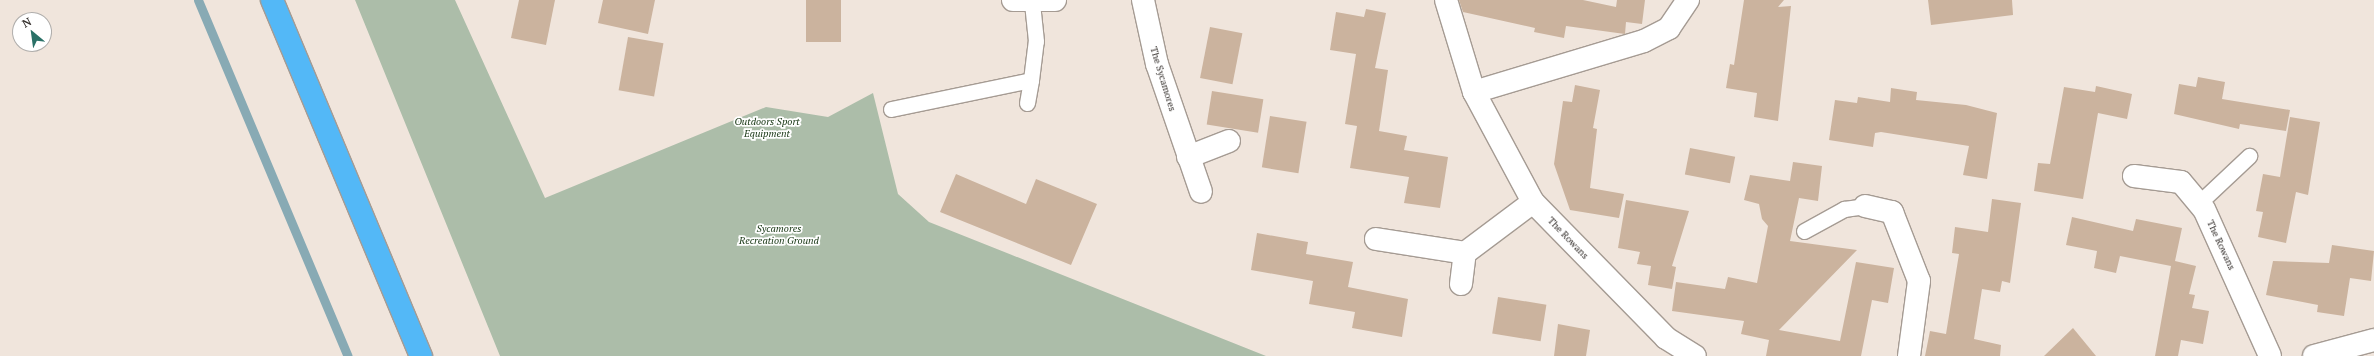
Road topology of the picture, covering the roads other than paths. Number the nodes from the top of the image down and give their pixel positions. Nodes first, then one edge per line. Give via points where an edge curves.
1 (272, 0) edge
2 (1055, 0) edge
3 (1143, 0) edge
4 (1446, 0) edge
5 (1688, 0) edge
6 (1022, 1) edge
7 (1031, 80) junction
8 (1474, 92) junction
9 (1027, 103) dead end
10 (891, 109) dead end
11 (1229, 140) dead end
12 (2249, 156) dead end
13 (1188, 157) junction
14 (2134, 176) dead end
15 (1201, 192) dead end
16 (1533, 202) junction
17 (2199, 203) junction
18 (1865, 206) joint
19 (1804, 231) dead end
20 (1376, 240) dead end
21 (1465, 253) junction
22 (1461, 284) dead end
23 (2374, 340) edge
24 (421, 356) edge
25 (1695, 356) edge
26 (1909, 356) edge
27 (2270, 356) edge
28 (2314, 356) edge

1 - 24 highway
2 - 6 street
3 - 13 street, The Sycamores via 1157,64
4 - 8 street, The Rowans
5 - 8 street via 1669,28 1644,41
6 - 7 lane via 1036,41
7 - 9 lane
7 - 10 lane
8 - 16 street, The Rowans
11 - 13 street
12 - 17 lane
13 - 15 street, The Sycamores
14 - 17 street, The Rowans via 2181,182
16 - 21 street
16 - 25 street, The Rowans via 1666,338
17 - 27 street, The Rowans
18 - 19 lane via 1844,209
18 - 26 street via 1892,212 1920,281
20 - 21 street
21 - 22 street
23 - 28 street

